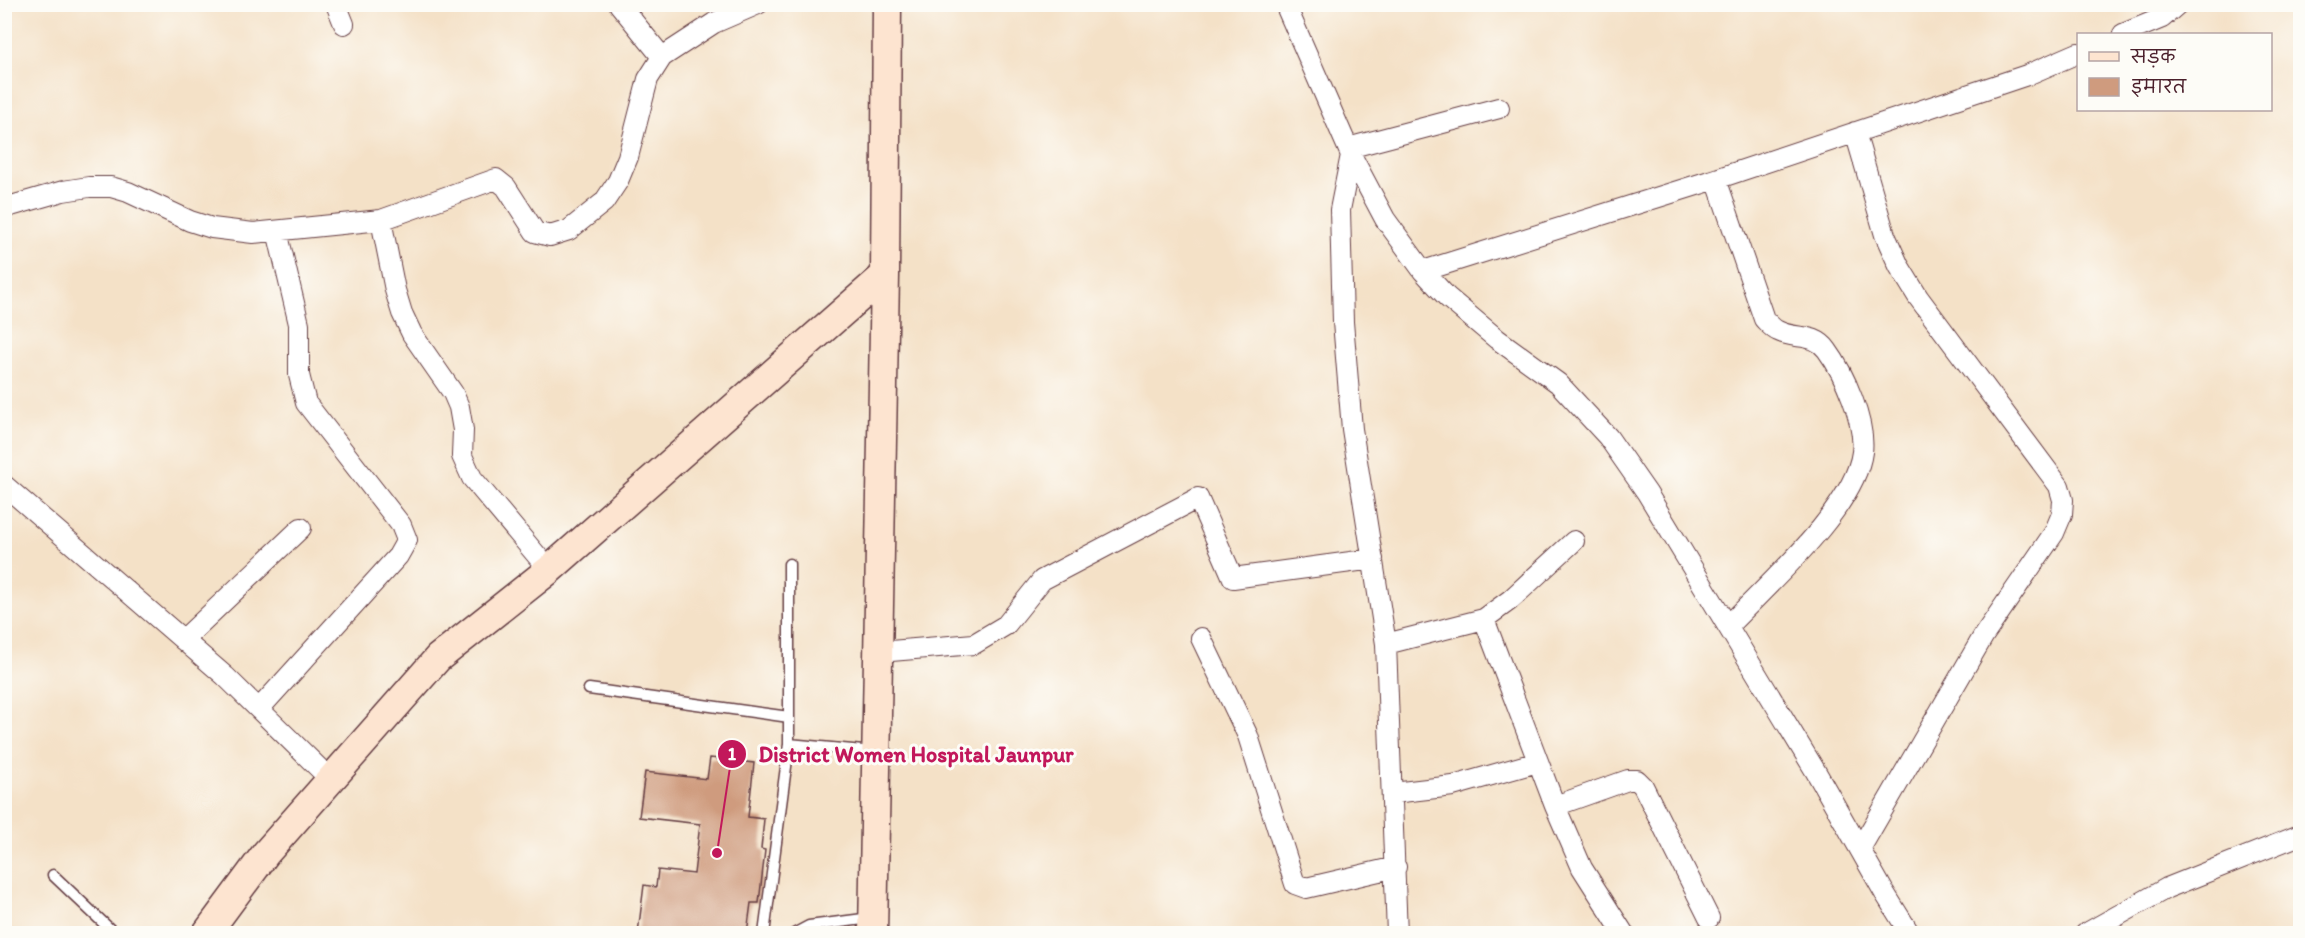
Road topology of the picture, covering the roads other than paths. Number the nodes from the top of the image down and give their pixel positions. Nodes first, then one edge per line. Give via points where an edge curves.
1 (336, 4) edge
2 (620, 4) edge
3 (758, 4) edge
4 (887, 4) edge
5 (1285, 4) edge
6 (2178, 4) edge
7 (344, 24) dead end
8 (2125, 33) edge
9 (2077, 54) edge
10 (662, 57) junction
11 (1499, 108) dead end
12 (1855, 132) junction
13 (1350, 152) junction
14 (1716, 179) junction
15 (4, 208) edge
16 (381, 220) junction
17 (277, 231) junction
18 (1423, 271) junction
19 (885, 275) junction
20 (4, 485) edge
21 (302, 528) dead end
22 (1575, 540) dead end
23 (1373, 559) junction
24 (789, 564) dead end
25 (549, 570) junction
26 (1484, 620) junction
27 (1728, 626) junction
28 (1201, 638) dead end
29 (183, 640) junction
30 (1386, 644) junction
31 (879, 652) junction
32 (589, 689) dead end
33 (259, 709) junction
34 (789, 717) junction
35 (789, 744) junction
36 (877, 752) junction
37 (1538, 762) junction
38 (331, 780) junction
39 (1392, 793) junction
40 (1555, 806) junction
41 (2301, 835) edge
42 (1860, 849) junction
43 (1396, 867) junction
44 (53, 875) dead end
45 (1708, 918) dead end
46 (874, 926) edge
47 (115, 933) edge
48 (206, 933) edge
49 (764, 933) edge
50 (794, 933) edge
51 (1397, 933) edge
52 (1624, 933) edge
53 (1910, 933) edge
54 (2085, 933) edge

1 - 7 street
2 - 10 street
3 - 10 street via 714,23
4 - 19 main road
5 - 13 street
6 - 8 street via 2162,18
9 - 12 street via 2027,75
10 - 16 street via 648,79 618,181 604,202 569,230 550,236 535,232 506,187 496,179
11 - 13 street
12 - 14 street
12 - 42 street via 1885,235 1899,266 2059,486 2063,500 2054,533 1983,635
13 - 18 street via 1385,219
13 - 23 street via 1340,210 1343,322 1352,429
14 - 18 street
14 - 27 street via 1764,319 1778,332 1812,337 1827,348 1854,403 1863,450 1859,468 1829,519
15 - 17 street via 63,191 111,187 213,228 253,233
16 - 17 street
16 - 25 street via 402,313 459,407 462,456 472,478
17 - 33 street via 299,324 299,375 306,403 401,525 407,540 398,556
18 - 27 street via 1447,297 1558,383 1608,437
19 - 25 main road
19 - 31 main road
20 - 29 street
21 - 29 street
22 - 26 street
23 - 30 street
23 - 31 street via 1233,578 1198,498 1042,580 1006,625 974,644
24 - 34 lane
25 - 38 main road via 438,658
26 - 30 street
26 - 37 street
27 - 42 street
28 - 43 street via 1248,736 1295,884 1306,888
29 - 33 street
30 - 39 street
31 - 36 main road
32 - 34 lane
33 - 38 street
34 - 35 lane
35 - 36 lane
35 - 49 lane
36 - 46 main road
37 - 39 street via 1453,786
37 - 40 street
38 - 48 main road via 266,853
39 - 43 street
40 - 45 street via 1637,780
40 - 52 street via 1582,868
41 - 54 street via 2167,888
42 - 53 street
43 - 51 street
44 - 47 lane
46 - 50 lane via 809,927

